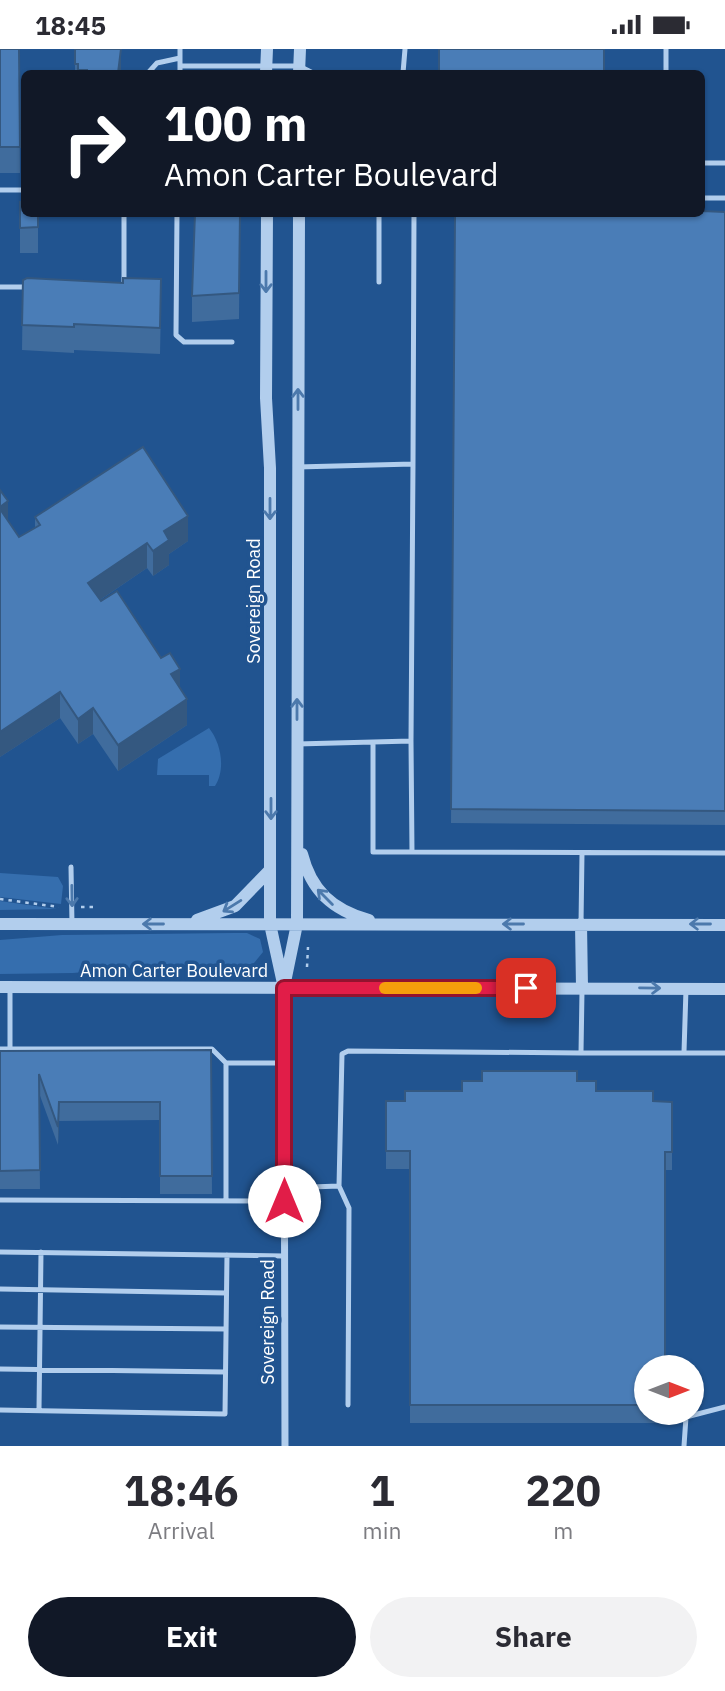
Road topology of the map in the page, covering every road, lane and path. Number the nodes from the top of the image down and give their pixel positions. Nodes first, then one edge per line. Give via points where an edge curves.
1 (180, 49) edge
2 (267, 49) edge
3 (300, 49) edge
4 (405, 49) edge
5 (666, 49) edge
6 (180, 58) junction
7 (151, 70) edge
8 (181, 70) edge
9 (266, 70) edge
10 (299, 70) edge
11 (403, 70) edge
12 (666, 70) edge
13 (705, 163) edge
14 (725, 163) edge
15 (0, 190) edge
16 (21, 190) edge
17 (705, 198) edge
18 (725, 198) edge
19 (124, 217) edge
20 (177, 217) edge
21 (267, 217) edge
22 (299, 217) edge
23 (379, 217) edge
24 (414, 217) edge
25 (379, 282) dead end
26 (0, 287) edge
27 (41, 287) edge
28 (110, 288) edge
29 (124, 288) junction
30 (136, 288) edge
31 (162, 288) edge
32 (175, 288) junction
33 (232, 342) dead end
34 (413, 464) junction
35 (297, 467) junction
36 (411, 741) junction
37 (373, 742) junction
38 (297, 744) junction
39 (297, 801) junction
40 (412, 852) junction
41 (582, 853) junction
42 (725, 853) edge
43 (71, 867) dead end
44 (270, 870) junction
45 (0, 899) edge
46 (59, 907) dead end
47 (81, 907) dead end
48 (93, 907) dead end
49 (0, 924) edge
50 (72, 924) junction
51 (183, 924) junction
52 (270, 924) junction
53 (297, 924) junction
54 (386, 924) junction
55 (582, 924) junction
56 (725, 925) edge
57 (308, 947) dead end
58 (307, 968) dead end
59 (5, 987) edge
60 (284, 988) junction
61 (582, 988) junction
62 (686, 989) junction
63 (725, 989) edge
64 (0, 1049) edge
65 (10, 1049) junction
66 (684, 1052) junction
67 (582, 1053) junction
68 (725, 1053) edge
69 (226, 1063) junction
70 (284, 1063) junction
71 (339, 1186) junction
72 (284, 1188) junction
73 (0, 1200) edge
74 (226, 1201) junction
75 (284, 1201) junction
76 (0, 1252) edge
77 (41, 1252) junction
78 (227, 1255) junction
79 (284, 1256) junction
80 (0, 1289) edge
81 (40, 1289) junction
82 (226, 1293) junction
83 (0, 1327) edge
84 (40, 1327) junction
85 (226, 1329) junction
86 (0, 1369) edge
87 (39, 1370) junction
88 (225, 1372) junction
89 (348, 1405) dead end
90 (725, 1407) edge
91 (0, 1410) edge
92 (39, 1411) junction
93 (285, 1446) edge
94 (684, 1446) edge

1 - 6 lane
2 - 9 street
3 - 10 street
4 - 11 lane
5 - 12 lane
6 - 7 lane via 157,63
6 - 8 lane
8 - 9 lane
9 - 10 lane
13 - 14 lane
15 - 16 lane
17 - 18 lane
19 - 29 lane
20 - 32 lane
21 -> 44 street, Sovereign Road
35 -> 22 street, Sovereign Road
23 - 25 lane
24 - 34 lane
26 - 27 lane
28 - 29 lane
29 - 30 lane
31 - 32 lane
32 - 33 lane via 178,340
34 - 35 lane
34 - 36 lane
38 -> 35 street, Sovereign Road
36 - 37 lane
36 - 40 lane
37 - 38 lane
37 - 40 lane via 373,852
38 - 39 street, Sovereign Road
39 - 53 street, Sovereign Road
54 -> 39 street via 354,916 319,894 304,863
40 - 41 lane
41 - 42 lane
41 - 55 lane
43 -> 50 lane
44 -> 51 street via 235,906
44 - 52 street, Sovereign Road
45 - 46 path
47 - 48 path
49 - 50 street
51 -> 50 street
51 - 52 street
52 - 53 street
52 - 60 street, Sovereign Road
53 - 54 street
53 - 60 street, Sovereign Road
55 -> 54 street
56 -> 55 street
55 - 61 street
57 - 58 path
59 - 60 street, Amon Carter Boulevard
59 - 65 lane
60 - 61 street, Amon Carter Boulevard
60 - 70 street, Sovereign Road
61 -> 62 street, Amon Carter Boulevard
61 - 67 lane
62 - 63 street, Amon Carter Boulevard
62 - 66 lane
64 - 65 lane
65 - 69 lane via 212,1049
66 - 67 lane
66 - 68 lane
67 - 71 lane via 342,1054
69 - 70 lane
69 - 74 lane
70 - 72 street, Sovereign Road
71 - 72 lane
71 - 89 lane via 349,1208
72 - 75 street, Sovereign Road
73 - 74 lane
74 - 75 lane
75 - 79 street, Sovereign Road
76 - 77 lane
77 - 78 lane
77 - 81 lane
78 - 79 lane
78 - 82 lane
79 - 93 street, Sovereign Road
80 - 81 lane
81 - 82 lane
81 - 84 lane
82 - 85 lane
83 - 84 lane
84 - 85 lane
84 - 87 lane
85 - 88 lane
86 - 87 lane
87 - 88 lane
87 - 92 lane
88 - 92 lane via 225,1414
90 - 94 lane via 686,1417
91 - 92 lane

